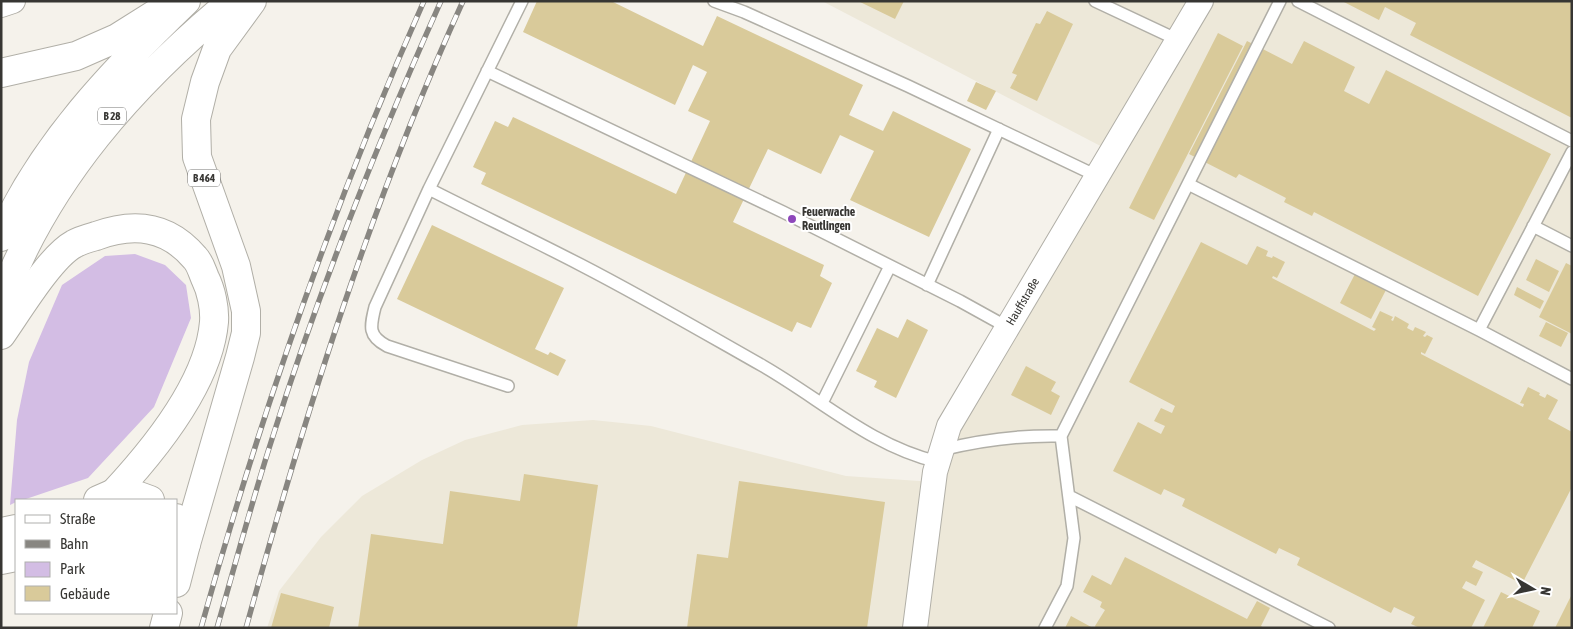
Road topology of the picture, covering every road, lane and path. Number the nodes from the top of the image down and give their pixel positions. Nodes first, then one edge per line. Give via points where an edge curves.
1 (13, 1) edge
2 (176, 1) edge
3 (186, 1) edge
4 (232, 1) edge
5 (252, 1) edge
6 (522, 1) edge
7 (714, 1) edge
8 (1095, 1) edge
9 (1201, 1) edge
10 (1280, 1) edge
11 (1298, 1) edge
12 (1, 5) edge
13 (1178, 40) junction
14 (487, 71) junction
15 (1, 72) edge
16 (999, 129) junction
17 (1572, 141) edge
18 (1572, 152) edge
19 (1097, 176) junction
20 (1188, 184) junction
21 (429, 189) junction
22 (1533, 226) junction
23 (1, 237) edge
24 (1572, 246) edge
25 (890, 266) junction
26 (927, 285) junction
27 (1, 301) edge
28 (1007, 327) junction
29 (1479, 330) junction
30 (1, 335) edge
31 (1572, 379) edge
32 (508, 386) dead end
33 (822, 403) junction
34 (1061, 436) junction
35 (939, 456) junction
36 (1069, 496) junction
37 (106, 497) edge
38 (146, 499) edge
39 (15, 529) edge
40 (1, 532) edge
41 (182, 533) edge
42 (15, 557) edge
43 (1, 560) edge
44 (178, 566) edge
45 (168, 614) edge
46 (164, 628) edge
47 (915, 628) edge
48 (1046, 628) edge
49 (1329, 628) edge

1 - 12 street
2 - 15 main road via 100,47 76,56
3 - 23 main road, B 28 via 108,80 64,131
4 - 27 main road, B 28 via 161,63 76,161 30,236
5 - 41 main road, B 464 via 217,49 204,82 196,119 197,157 236,266 246,311 246,333
6 - 14 lane
7 - 16 lane
8 - 13 lane
9 - 13 street, Hauffstraße
10 - 20 lane
11 - 17 lane
13 - 19 street, Hauffstraße
14 - 21 lane
14 - 25 lane
16 - 19 lane
16 - 26 lane
18 - 22 lane
19 - 28 street, Hauffstraße
20 - 29 lane
20 - 34 lane
21 - 32 lane via 375,307 372,333 388,346
21 - 33 lane via 582,265
22 - 24 lane
22 - 29 lane
25 - 26 lane
25 - 33 lane
26 - 28 lane
28 - 35 street, Hauffstraße via 949,426
29 - 31 lane
30 - 37 main road via 59,256 74,244 111,230 144,227 174,238 196,259 210,287 214,321 208,351 192,388 162,437 136,470
33 - 35 lane via 878,440 922,458
34 - 35 lane via 1036,435 973,442
34 - 36 lane
35 - 47 street, Hauffstraße
36 - 48 lane via 1074,538 1067,586
36 - 49 lane
37 - 38 main road via 126,494
39 - 40 main road
41 - 44 main road, B 464
42 - 43 main road
45 - 46 main road

